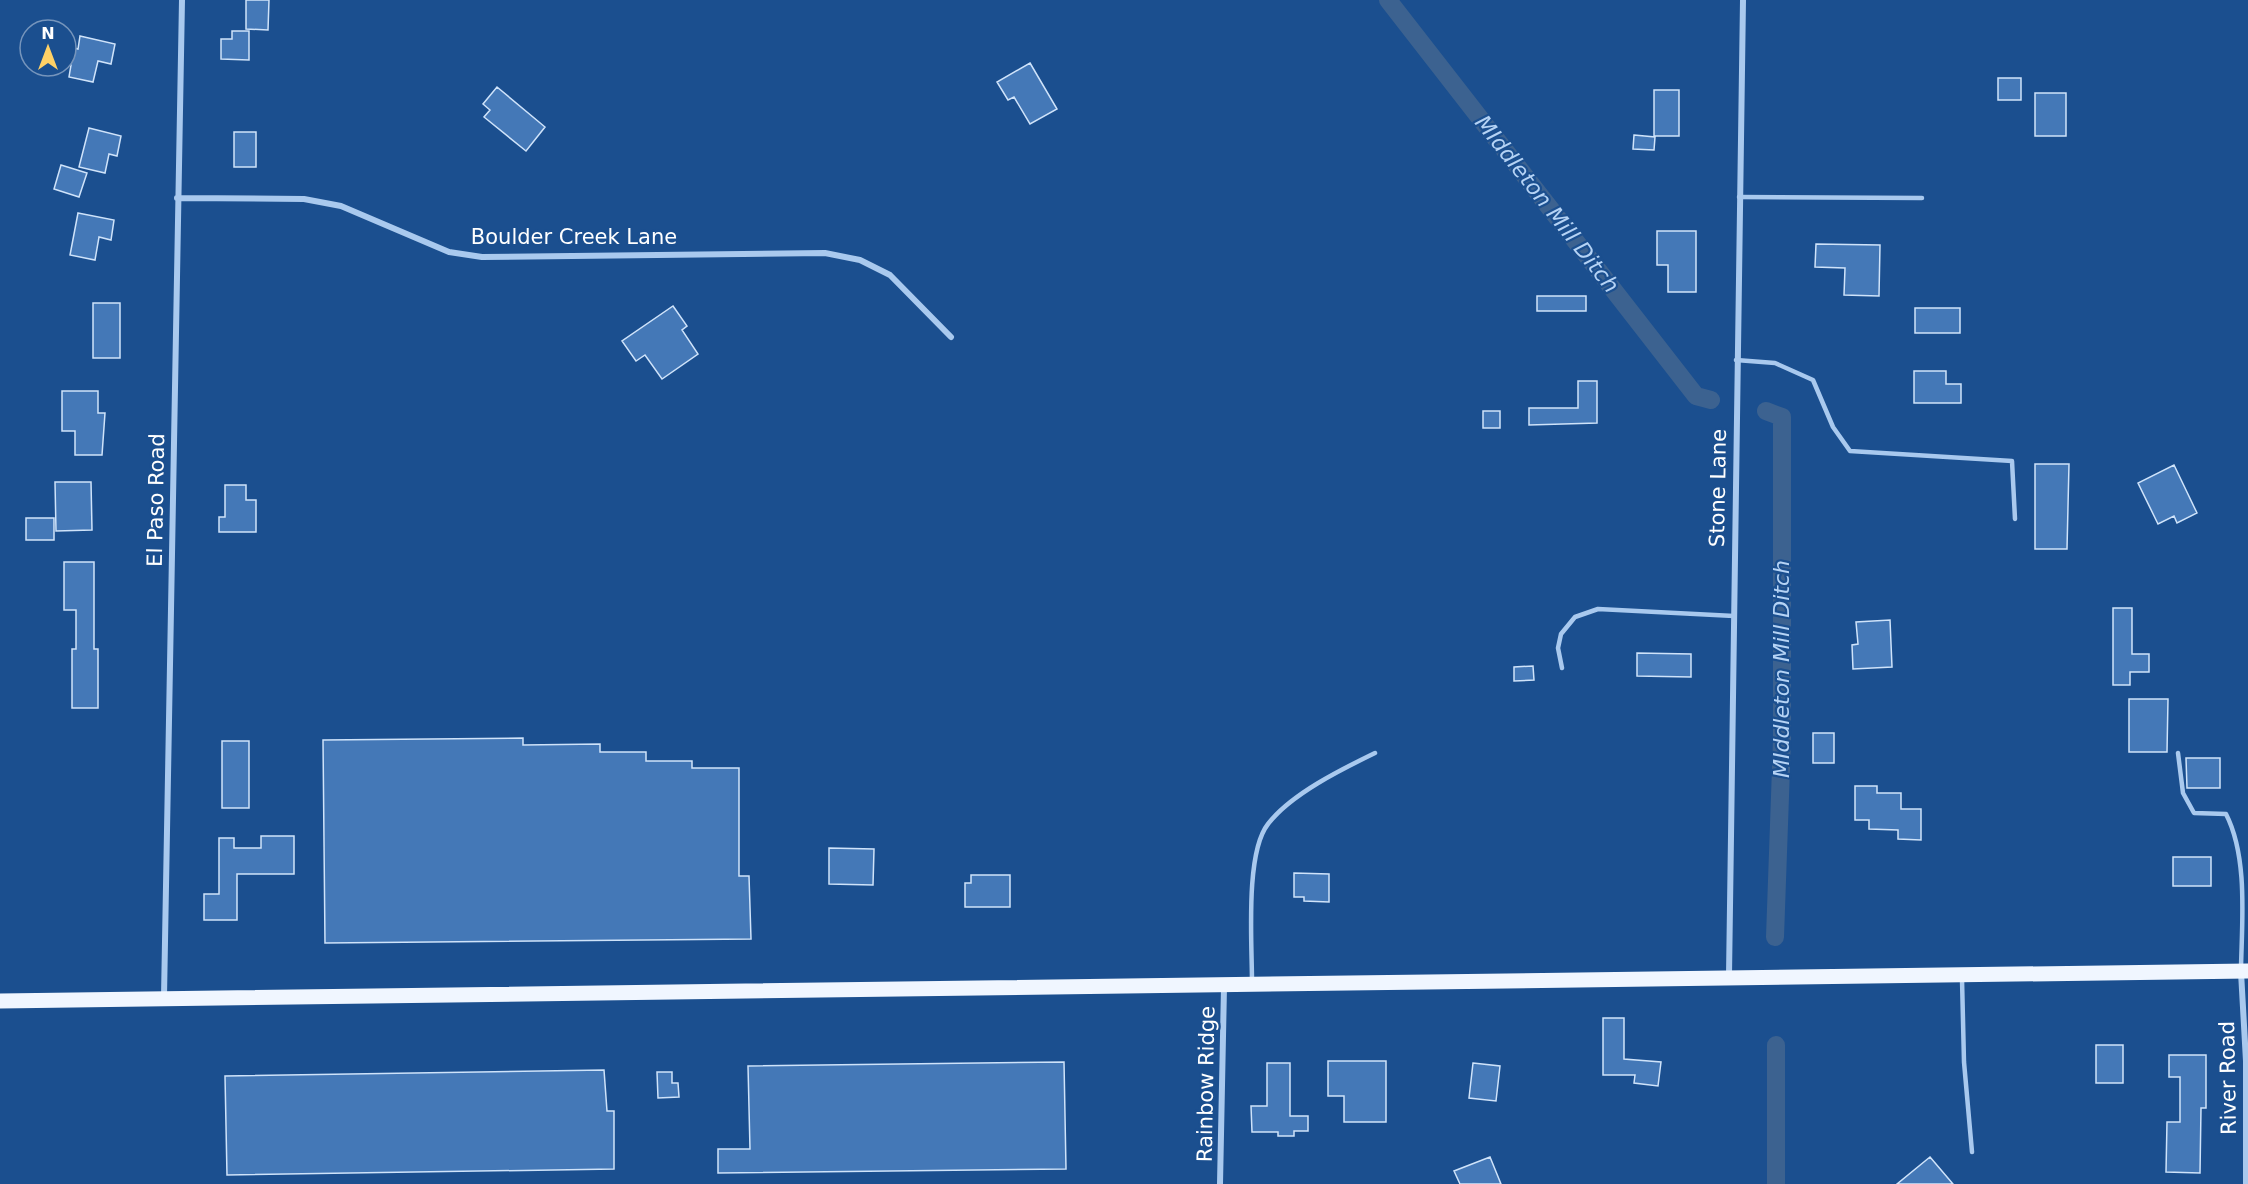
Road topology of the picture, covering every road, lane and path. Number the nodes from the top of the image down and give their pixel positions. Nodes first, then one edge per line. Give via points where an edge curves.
1 (182, 0) edge
2 (1743, 0) edge
3 (1739, 197) junction
4 (177, 198) junction
5 (1922, 198) dead end
6 (951, 337) dead end
7 (1736, 360) junction
8 (2015, 519) dead end
9 (1734, 616) junction
10 (1562, 668) dead end
11 (1375, 753) dead end
12 (2178, 753) dead end
13 (2245, 971) edge
14 (1962, 973) junction
15 (1729, 977) junction
16 (1224, 985) junction
17 (1252, 985) junction
18 (164, 1000) junction
19 (0, 1001) edge
20 (1972, 1152) dead end
21 (1220, 1184) edge
22 (2246, 1184) edge

1 - 4 street, El Paso Road
2 - 3 street, Stone Lane
3 - 5 lane
3 - 7 street, Stone Lane
4 - 6 street, Boulder Creek Lane via 304,199 341,206 449,252 482,257 825,253 860,260 890,276
4 - 18 street, El Paso Road
7 - 8 lane via 1775,363 1813,380 1833,427 1850,451 2012,461
7 - 9 street, Stone Lane
9 - 10 lane via 1598,609 1575,617 1561,634 1558,660
9 - 15 street, Stone Lane
11 - 17 lane via 1310,790 1268,824 1258,842 1254,863
12 - 13 lane via 2183,793 2194,813 2226,814 2236,831 2242,868
13 - 14 main road
13 - 22 street, River Road
14 - 15 main road
14 - 20 lane
15 - 17 main road
16 - 17 main road
16 - 18 main road
16 - 21 street, Rainbow Ridge
18 - 19 main road

